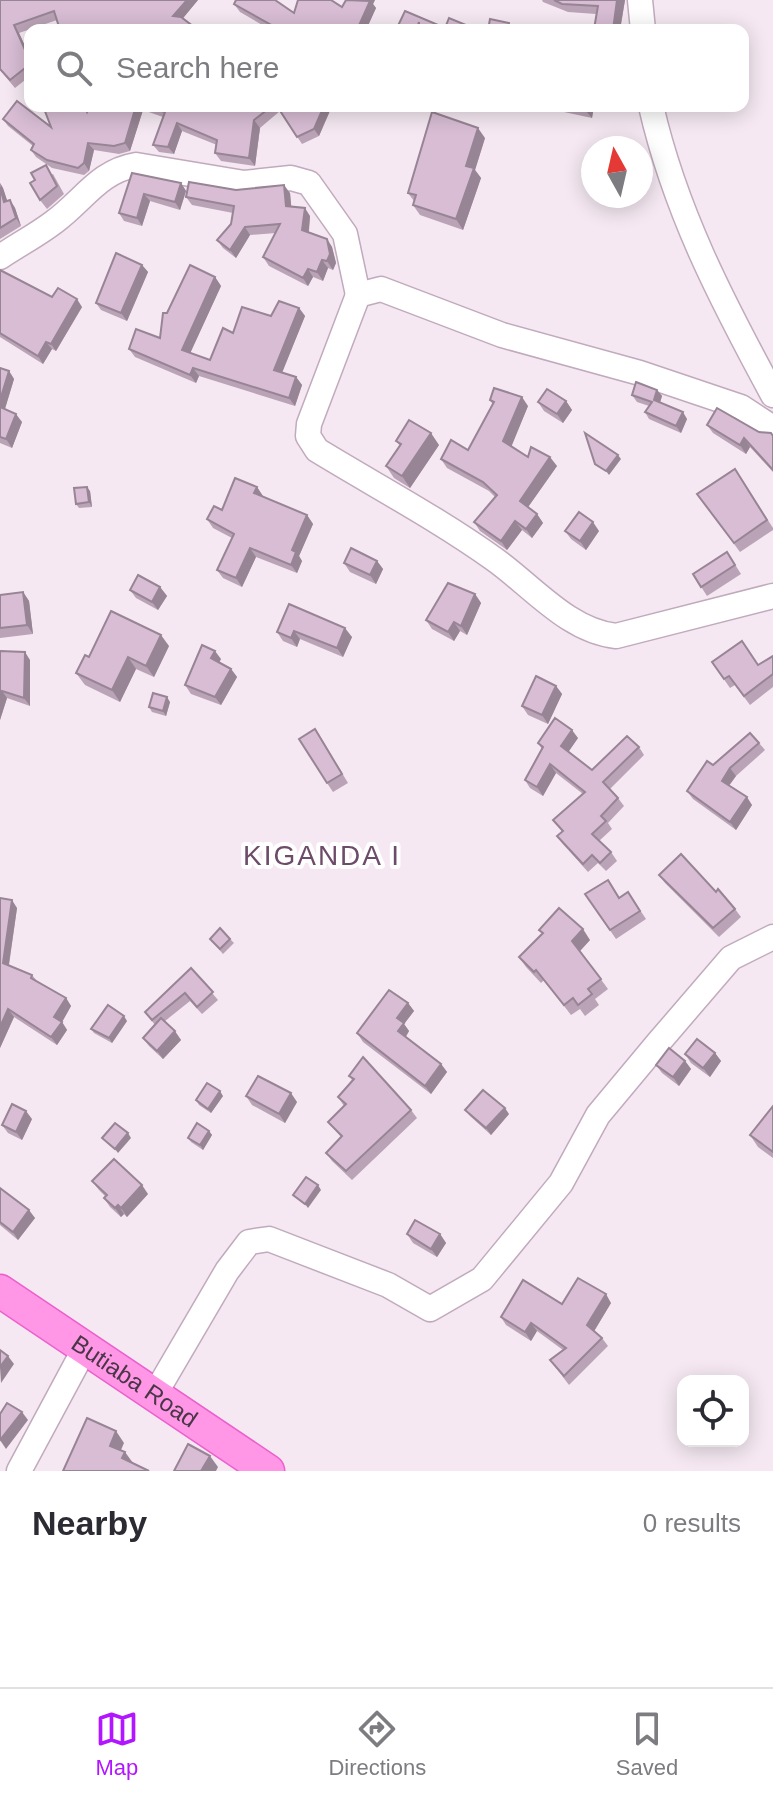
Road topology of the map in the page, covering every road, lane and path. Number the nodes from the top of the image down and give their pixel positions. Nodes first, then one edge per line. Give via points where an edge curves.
1 (640, 0) edge
2 (642, 24) edge
3 (652, 112) edge
4 (0, 257) edge
5 (358, 295) junction
6 (773, 395) edge
7 (773, 428) edge
8 (773, 596) edge
9 (773, 937) edge
10 (0, 1291) edge
11 (85, 1348) junction
12 (155, 1394) junction
13 (19, 1471) edge
14 (268, 1471) edge

1 - 2 street
3 - 6 street via 664,165 686,224
4 - 5 street via 56,221 106,174 120,168 136,165 244,183 291,178 309,183 345,234
5 - 7 street via 381,289 502,335 741,407
5 - 8 street via 309,424 308,436 317,450 493,558 598,634 616,636
9 - 12 street via 731,958 658,1043 598,1115 561,1183 482,1279 430,1309 388,1285 269,1239 249,1242
10 - 11 main road, Butiaba Road
11 - 12 main road, Butiaba Road
11 - 13 street
12 - 14 main road, Butiaba Road

